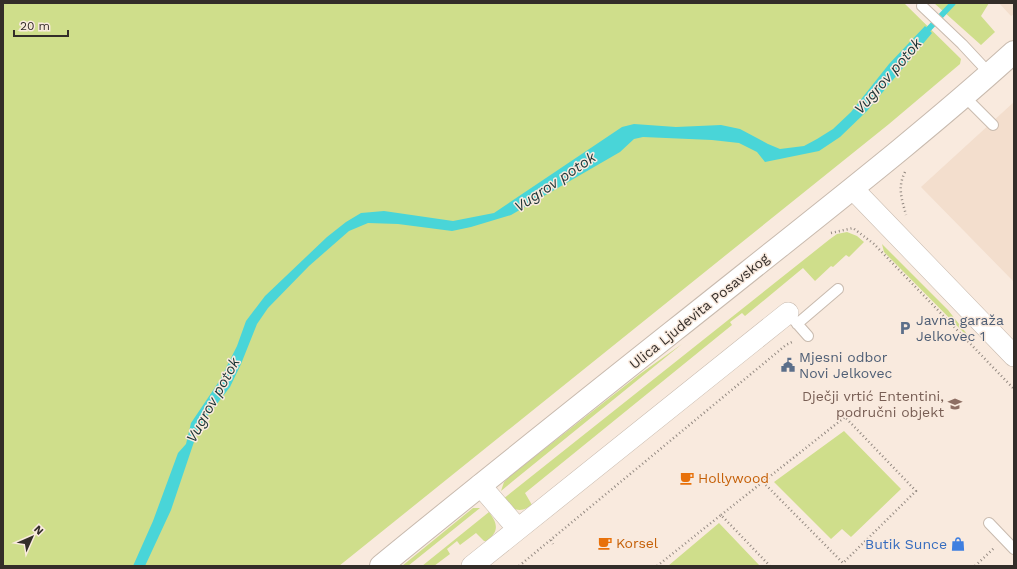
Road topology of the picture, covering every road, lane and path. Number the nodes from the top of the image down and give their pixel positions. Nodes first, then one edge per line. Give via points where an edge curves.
1 (922, 6) dead end
2 (1014, 52) edge
3 (990, 74) junction
4 (964, 96) junction
5 (993, 125) dead end
6 (852, 189) junction
7 (838, 290) dead end
8 (792, 318) junction
9 (803, 338) joint
10 (1014, 356) edge
11 (763, 482) junction
12 (480, 485) junction
13 (721, 515) junction
14 (989, 523) dead end
15 (518, 529) junction
16 (551, 540) junction
17 (553, 544) dead end
18 (995, 547) dead end
19 (1014, 550) edge
20 (382, 566) edge
21 (472, 566) edge
22 (519, 566) edge
23 (657, 566) edge
24 (770, 566) edge
25 (975, 566) edge

1 - 3 lane
2 - 3 main road, Ulica Ljudevita Posavskog
3 - 4 main road, Ulica Ljudevita Posavskog
4 - 5 lane
4 - 6 main road, Ulica Ljudevita Posavskog
6 - 10 street
6 - 12 main road, Ulica Ljudevita Posavskog
7 - 8 lane
8 - 9 lane
8 - 15 street
9 - 16 path via 786,345
11 - 11 path via 845,417 916,492 843,563
11 - 13 path
12 - 15 street
12 - 20 main road, Ulica Ljudevita Posavskog
13 - 23 path
13 - 24 path
14 - 19 lane
15 - 21 street
16 - 17 path
16 - 22 path
18 - 25 path

